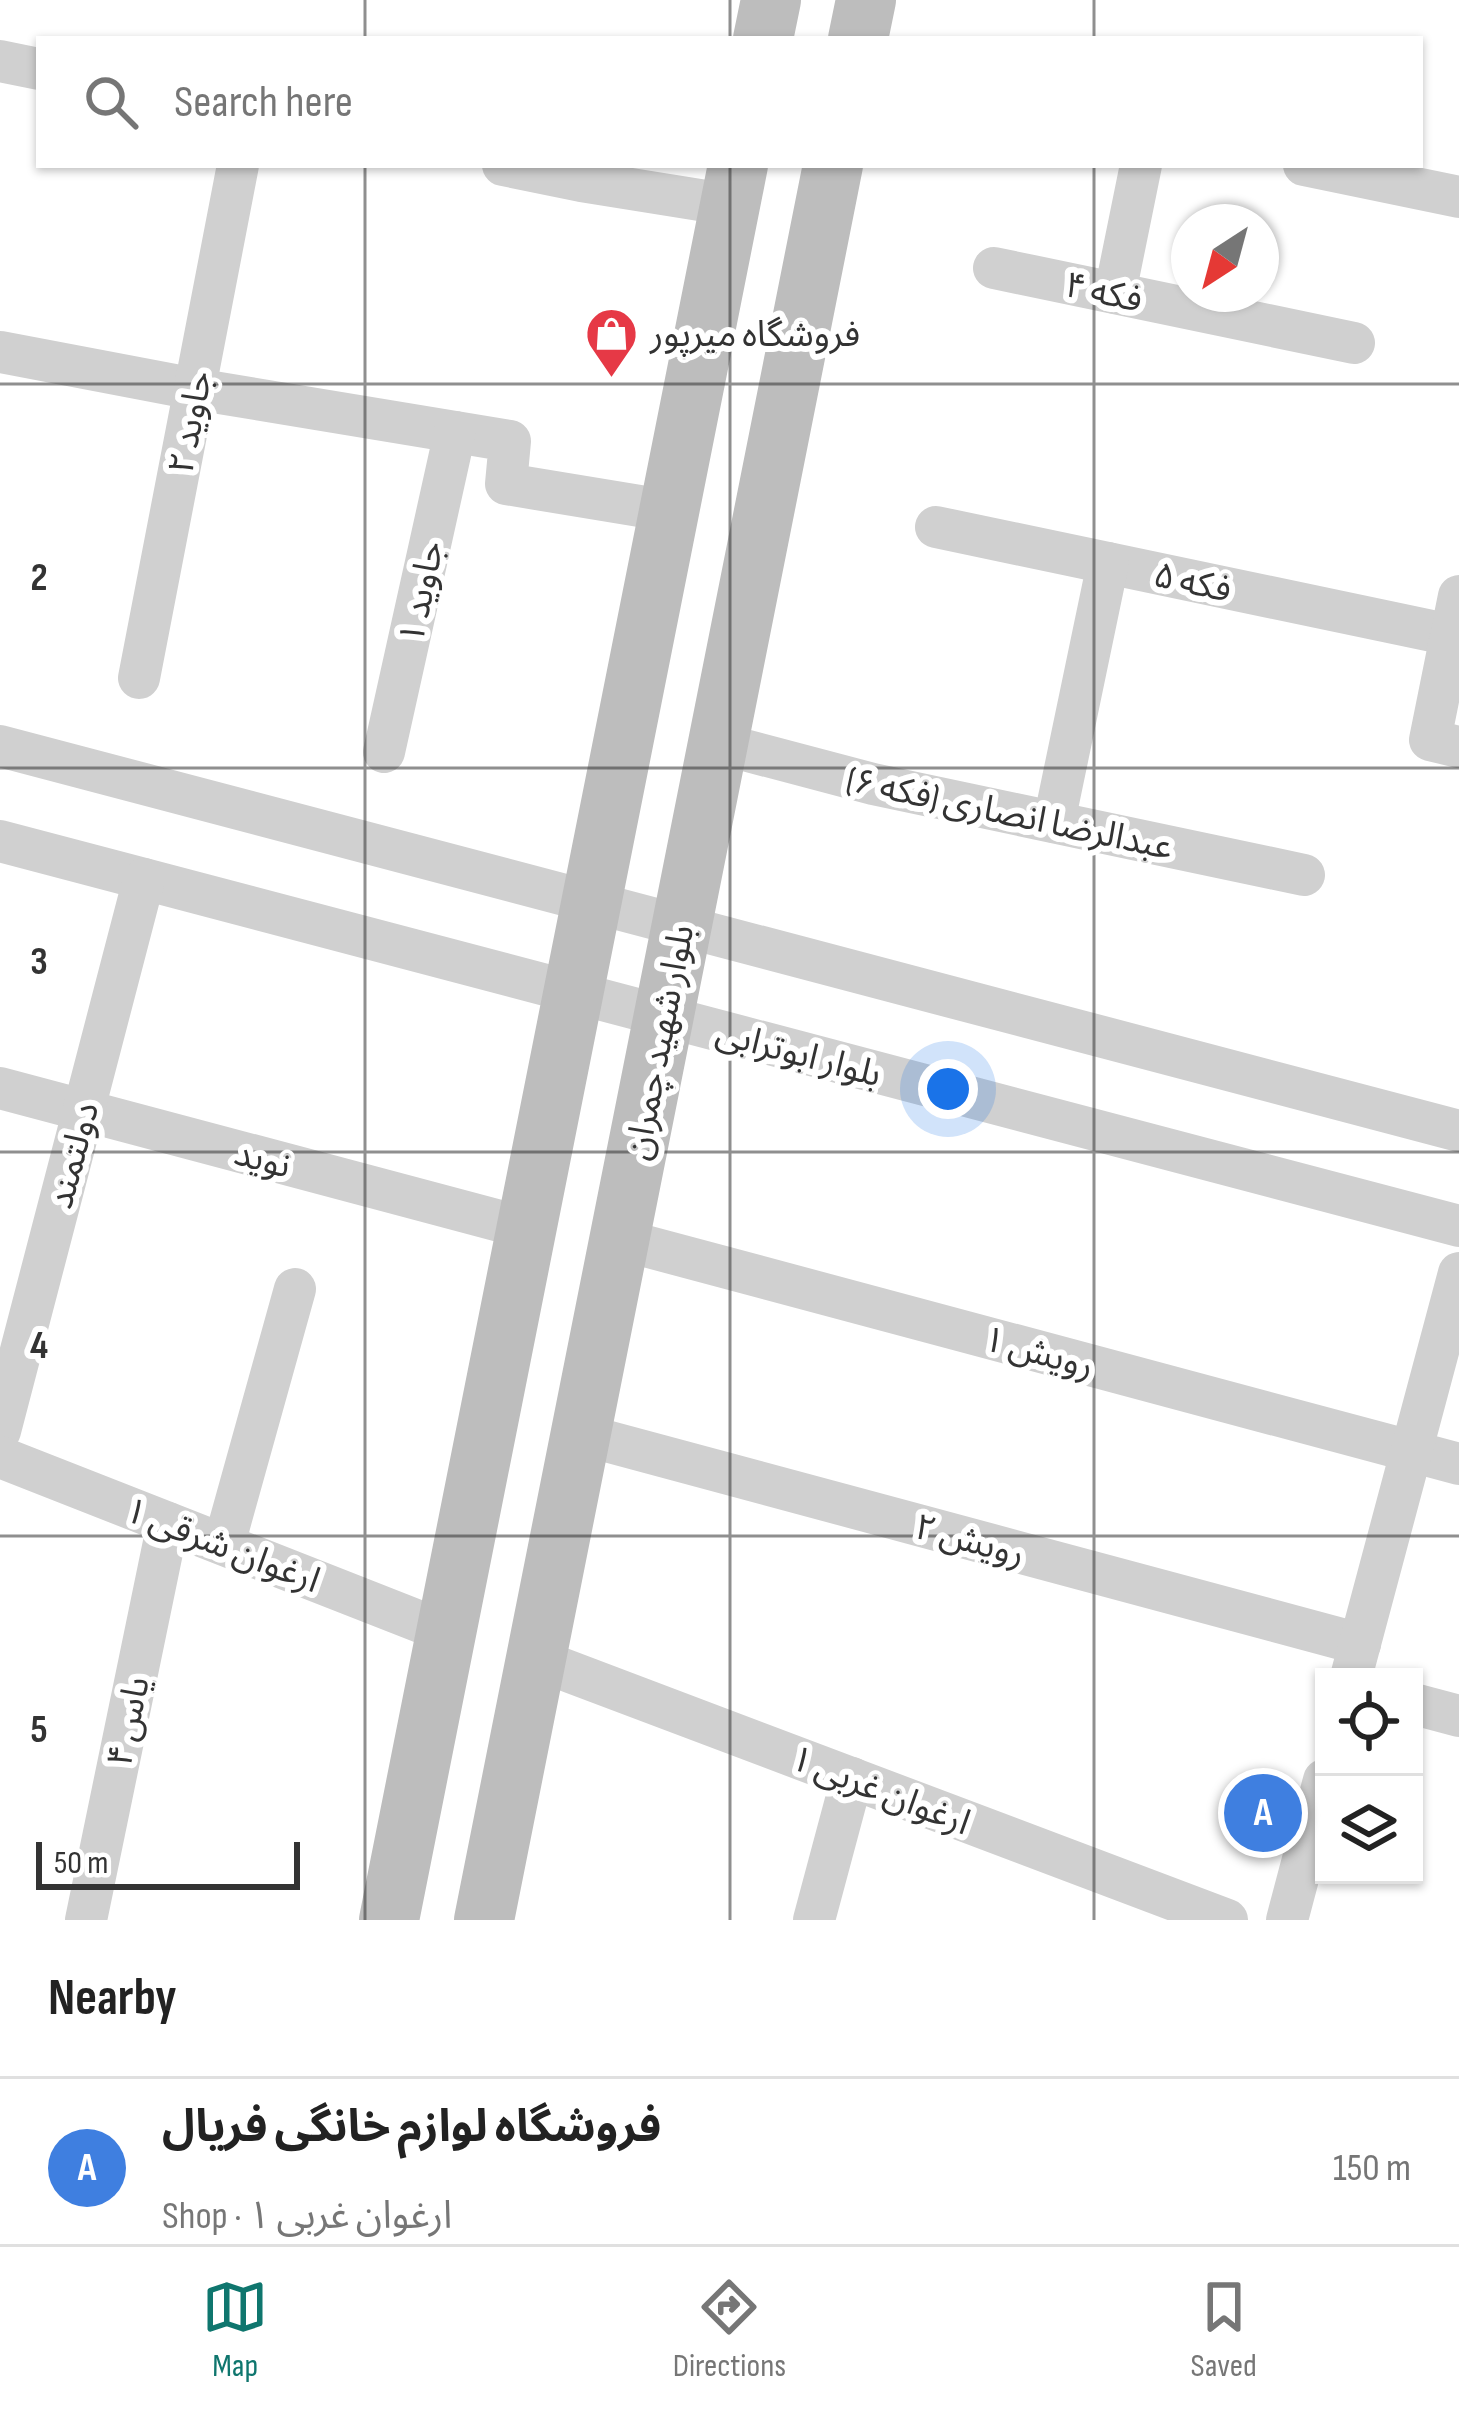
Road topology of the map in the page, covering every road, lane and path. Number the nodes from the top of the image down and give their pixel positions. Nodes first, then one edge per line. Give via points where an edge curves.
1 (771, 0) edge
2 (866, 0) edge
3 (765, 36) edge
4 (859, 36) edge
5 (0, 62) edge
6 (36, 68) edge
7 (237, 168) edge
8 (517, 168) edge
9 (832, 168) edge
10 (1140, 168) edge
11 (1319, 168) edge
12 (734, 185) edge
13 (1459, 197) edge
14 (994, 268) dead end
15 (1115, 293) junction
16 (1354, 343) dead end
17 (0, 352) edge
18 (196, 389) junction
19 (455, 432) junction
20 (670, 511) junction
21 (936, 527) dead end
22 (1108, 563) junction
23 (1455, 615) edge
24 (140, 679) dead end
25 (718, 743) junction
26 (1444, 743) edge
27 (0, 746) edge
28 (384, 752) dead end
29 (1054, 822) junction
30 (0, 841) edge
31 (1304, 875) dead end
32 (145, 879) junction
33 (591, 902) junction
34 (682, 926) junction
35 (574, 992) junction
36 (664, 1016) junction
37 (0, 1088) edge
38 (84, 1111) junction
39 (1459, 1130) edge
40 (1459, 1226) edge
41 (526, 1228) junction
42 (619, 1239) junction
43 (1459, 1273) edge
44 (295, 1289) dead end
45 (0, 1431) edge
46 (580, 1434) junction
47 (1411, 1451) junction
48 (0, 1456) edge
49 (1459, 1464) edge
50 (168, 1522) junction
51 (224, 1544) junction
52 (446, 1632) junction
53 (536, 1659) junction
54 (1356, 1660) edge
55 (1423, 1706) edge
56 (1459, 1716) edge
57 (852, 1778) junction
58 (1315, 1814) edge
59 (86, 1920) edge
60 (389, 1920) edge
61 (484, 1920) edge
62 (814, 1920) edge
63 (1227, 1920) edge
64 (1287, 1920) edge

1 - 3 main road
2 - 4 main road
5 - 6 street
7 - 18 street, جاوید ۲
8 - 12 street via 581,181
9 - 25 main road, بلوار شهید چمران
10 - 15 street
11 - 13 street
12 - 20 main road
14 - 15 street, فکه ۴
15 - 16 street, فکه ۴
17 - 18 street
18 - 19 street
18 - 24 street, جاوید ۲
19 - 20 street via 510,441 506,484
19 - 28 street, جاوید ۱
20 - 33 main road
21 - 22 street, فکه ۵
22 - 23 street, فکه ۵
22 - 29 street
23 - 26 street
25 - 29 street, عبدالرضا انصاری (فکه ۶)
25 - 34 main road, بلوار شهید چمران
27 - 33 street
29 - 31 street, عبدالرضا انصاری (فکه ۶)
30 - 32 street, بلوار ابوترابی
32 - 35 street, بلوار ابوترابی
32 - 38 street, دولتمند
33 - 34 street
33 - 35 main road
34 - 36 main road, بلوار شهید چمران
34 - 39 street
35 - 36 street, بلوار ابوترابی
35 - 41 main road
36 - 40 street, بلوار ابوترابی
36 - 42 main road, بلوار شهید چمران
37 - 38 street, نوید
38 - 41 street, نوید
38 - 45 street, دولتمند
41 - 52 main road
42 - 46 main road, بلوار شهید چمران
42 - 47 street, رویش ۱
43 - 47 street
44 - 51 street
46 - 53 main road, بلوار شهید چمران
46 - 54 street, رویش ۲
47 - 49 street, رویش ۱
47 - 54 street
48 - 50 street, ارغوان شرقی ۱
50 - 51 street, ارغوان شرقی ۱
50 - 59 street, یاس ۴
51 - 52 street, ارغوان شرقی ۱
52 - 60 main road
53 - 57 street, ارغوان غربی ۱
53 - 61 main road, بلوار شهید چمران
55 - 56 street
57 - 62 street
57 - 63 street, ارغوان غربی ۱
58 - 64 street

